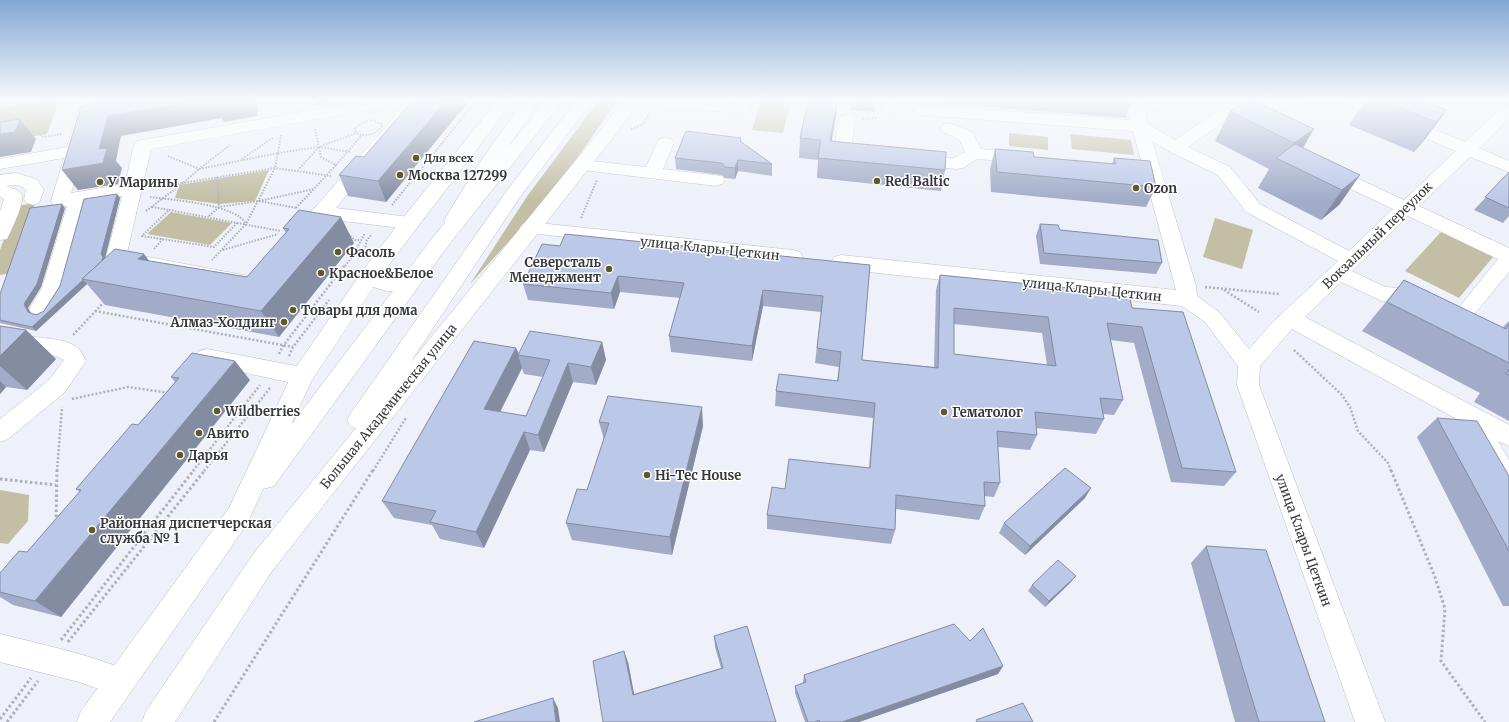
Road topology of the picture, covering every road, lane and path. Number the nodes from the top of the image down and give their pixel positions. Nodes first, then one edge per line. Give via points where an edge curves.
1 (38, 134) edge
2 (64, 134) edge
3 (79, 134) edge
4 (206, 134) edge
5 (244, 134) edge
6 (269, 134) edge
7 (317, 134) edge
8 (354, 134) edge
9 (358, 134) edge
10 (374, 134) edge
11 (390, 134) edge
12 (451, 134) edge
13 (479, 134) edge
14 (509, 134) edge
15 (528, 134) edge
16 (559, 134) edge
17 (607, 134) edge
18 (845, 134) edge
19 (961, 134) edge
20 (1139, 134) edge
21 (1155, 134) edge
22 (1196, 134) edge
23 (1270, 134) edge
24 (1428, 134) edge
25 (1484, 134) edge
26 (362, 135) junction
27 (1273, 135) edge
28 (665, 143) dead end
29 (143, 145) junction
30 (319, 147) junction
31 (1176, 148) junction
32 (1467, 150) junction
33 (74, 151) junction
34 (349, 151) junction
35 (278, 153) junction
36 (974, 154) junction
37 (372, 155) junction
38 (873, 157) edge
39 (904, 159) edge
40 (1036, 159) edge
41 (240, 161) junction
42 (1312, 161) edge
43 (0, 164) edge
44 (336, 164) junction
45 (582, 164) junction
46 (604, 167) junction
47 (1509, 167) edge
48 (275, 168) junction
49 (199, 169) junction
50 (298, 171) junction
51 (652, 173) junction
52 (327, 175) junction
53 (217, 177) junction
54 (352, 178) junction
55 (716, 180) dead end
56 (0, 181) edge
57 (183, 183) junction
58 (315, 188) junction
59 (0, 190) edge
60 (132, 191) junction
61 (78, 198) junction
62 (33, 199) dead end
63 (164, 199) junction
64 (258, 201) junction
65 (151, 207) dead end
66 (219, 207) junction
67 (296, 208) junction
68 (1404, 208) junction
69 (169, 210) junction
70 (322, 212) junction
71 (209, 217) junction
72 (385, 219) junction
73 (238, 222) junction
74 (409, 223) junction
75 (246, 224) junction
76 (530, 228) junction
77 (575, 233) junction
78 (0, 234) edge
79 (348, 238) dead end
80 (355, 240) dead end
81 (437, 246) junction
82 (222, 250) junction
83 (1509, 257) edge
84 (370, 260) junction
85 (1345, 266) junction
86 (417, 273) junction
87 (200, 274) junction
88 (1223, 289) junction
89 (1186, 292) junction
90 (1279, 294) dead end
91 (110, 296) edge
92 (330, 298) dead end
93 (39, 309) dead end
94 (1450, 310) junction
95 (95, 311) junction
96 (1259, 312) dead end
97 (1290, 318) junction
98 (1482, 326) edge
99 (0, 341) edge
100 (283, 346) junction
101 (60, 348) junction
102 (293, 348) junction
103 (1294, 350) dead end
104 (1250, 364) junction
105 (286, 373) junction
106 (60, 393) junction
107 (175, 393) joint
108 (1470, 415) junction
109 (407, 417) dead end
110 (0, 432) edge
111 (1509, 436) edge
112 (0, 479) edge
113 (1509, 482) edge
114 (56, 485) junction
115 (238, 516) junction
116 (56, 524) edge
117 (263, 562) junction
118 (0, 648) edge
119 (49, 661) junction
120 (121, 682) junction
121 (0, 719) edge
122 (7, 722) edge
123 (92, 722) edge
124 (157, 722) edge
125 (214, 722) edge
126 (1370, 722) edge
127 (1485, 722) edge

1 - 2 path via 44,137
3 - 33 main road
4 - 29 main road
5 - 49 path
6 - 41 path
7 - 30 path
8 - 30 path
9 - 26 path
10 - 26 path
11 - 37 main road
12 - 72 path
13 - 74 main road
14 - 81 main road
15 - 81 main road
16 - 117 main road via 514,193
17 - 45 main road, Большая Академическая улица
18 - 38 main road via 842,154
19 - 36 main road via 966,136
20 - 89 main road via 1143,168
21 - 31 main road
22 - 31 main road
23 - 27 main road
24 - 32 main road
25 - 32 main road, Вокзальный переулок
26 - 34 path
28 - 51 main road
29 - 49 path
29 - 60 main road
30 - 34 path
30 - 35 path
30 - 44 path via 321,157
30 - 50 path
31 - 85 main road via 1224,171 1253,208
32 - 47 main road
32 - 68 main road, Вокзальный переулок
33 - 43 main road
33 - 61 main road via 60,201
34 - 37 path
34 - 44 path
35 - 41 path
35 - 48 path
36 - 39 main road via 957,164
36 - 40 main road
37 - 54 main road
41 - 49 path
42 - 68 main road via 1325,170
44 - 52 path
45 - 46 main road
45 - 76 main road, Большая Академическая улица
46 - 51 main road
46 - 77 path
48 - 50 path
48 - 53 path
48 - 64 path
49 - 57 path
50 - 52 path
51 - 55 main road
52 - 54 path
52 - 58 path
53 - 57 path
53 - 66 path
54 - 70 main road
56 - 62 main road via 16,179 30,183 35,190
57 - 60 path
57 - 63 path
58 - 64 path
58 - 67 path
59 - 78 main road via 13,196
60 - 61 main road
60 - 63 path
60 - 87 main road via 116,258
61 - 93 main road via 52,289
63 - 66 path
64 - 66 path
64 - 67 path
64 - 75 path
65 - 69 path
66 - 71 path
66 - 75 path via 243,218
67 - 70 path
68 - 83 main road
68 - 85 main road, Вокзальный переулок
69 - 71 path
69 - 73 path via 142,236 214,247
70 - 72 main road
70 - 87 main road via 259,285
71 - 73 path
72 - 74 main road
72 - 84 path via 367,240
72 - 100 path via 372,225 360,240 354,254
73 - 75 path
74 - 84 main road
75 - 82 path
75 - 82 path via 284,232
76 - 77 main road, улица Клары Цеткин
76 - 117 main road, Большая Академическая улица
77 - 89 main road, улица Клары Цеткин via 818,260
79 - 80 path
81 - 86 main road
82 - 87 path
83 - 94 main road
84 - 86 main road via 378,280 390,285 406,282
84 - 105 main road
85 - 94 main road via 1382,294 1420,295
85 - 97 main road, Вокзальный переулок
86 - 115 main road
88 - 89 path
88 - 90 path
88 - 96 path
89 - 104 main road, улица Клары Цеткин via 1212,317
91 - 95 path
92 - 102 path
94 - 98 main road
95 - 100 path
95 - 101 path
97 - 104 main road, Вокзальный переулок
97 - 108 main road
99 - 101 main road
100 - 102 path
100 - 105 path
101 - 106 main road via 72,354 75,361
102 - 105 path
103 - 127 path via 1342,395 1350,407 1358,431 1388,462 1446,609 1441,661
104 - 126 main road, улица Клары Цеткин via 1248,385
105 - 107 main road via 206,357
105 - 115 main road
105 - 119 path
105 - 119 path
106 - 107 path via 128,387
106 - 110 main road
106 - 114 path
108 - 111 main road
108 - 113 main road
109 - 125 path
112 - 114 path
114 - 116 path
115 - 120 main road
117 - 124 main road, Большая Академическая улица
118 - 119 main road
119 - 120 main road
119 - 121 path
119 - 122 path
120 - 123 main road

